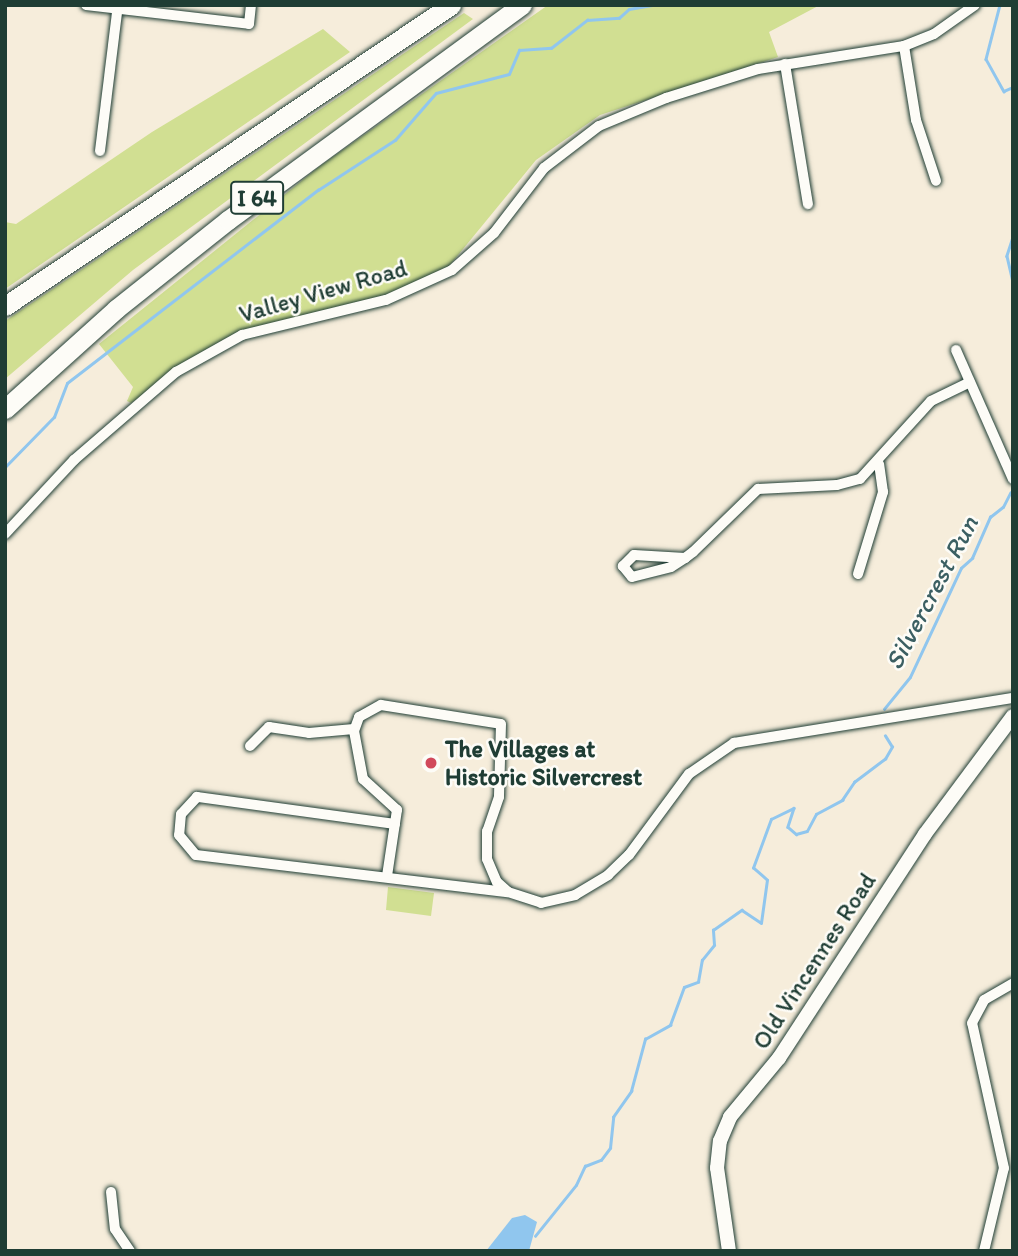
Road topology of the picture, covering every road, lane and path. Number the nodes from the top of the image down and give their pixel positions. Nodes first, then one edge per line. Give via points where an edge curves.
1 (86, 5) edge
2 (251, 5) edge
3 (451, 5) edge
4 (522, 5) edge
5 (975, 5) edge
6 (118, 7) edge
7 (904, 46) junction
8 (785, 64) junction
9 (100, 151) dead end
10 (936, 181) dead end
11 (808, 204) dead end
12 (5, 306) edge
13 (956, 350) dead end
14 (970, 382) junction
15 (5, 409) edge
16 (878, 464) junction
17 (1013, 479) edge
18 (5, 534) edge
19 (685, 558) junction
20 (858, 574) dead end
21 (1013, 698) edge
22 (1013, 716) edge
23 (354, 729) junction
24 (250, 746) dead end
25 (395, 824) junction
26 (387, 876) junction
27 (508, 892) junction
28 (1013, 983) edge
29 (1008, 1170) edge
30 (111, 1192) dead end
31 (130, 1251) edge
32 (729, 1251) edge
33 (984, 1251) edge

1 - 6 street
2 - 6 street via 249,24
3 - 12 highway, I 64
4 - 15 highway, I 64 via 228,220 116,309
5 - 7 street, Valley View Road via 934,34
6 - 9 street
7 - 8 street, Valley View Road
7 - 10 street via 916,120
8 - 11 street
8 - 18 street, Valley View Road via 666,98 599,126 544,168 475,254 427,284 386,300 242,335 202,355 106,430
13 - 14 street
14 - 16 street via 931,401
14 - 17 street
16 - 19 street via 846,484 758,489
16 - 20 street via 883,492
19 - 19 street via 634,555 623,566 627,575 636,576
21 - 27 street via 734,743 690,774 629,855 597,883 552,902 530,902
22 - 32 street, Old Vincennes Road via 925,834 779,1058 730,1116 720,1141 718,1168
23 - 24 street via 309,733 269,727
23 - 25 street via 363,779 397,810
23 - 27 street via 364,713 381,705 499,721 503,734 499,797 490,821 487,859 497,882
25 - 26 street
25 - 26 street via 204,797 190,801 181,814 180,841 195,855
26 - 27 street
28 - 29 street via 984,1000 972,1023
29 - 33 street
30 - 31 street via 115,1229

